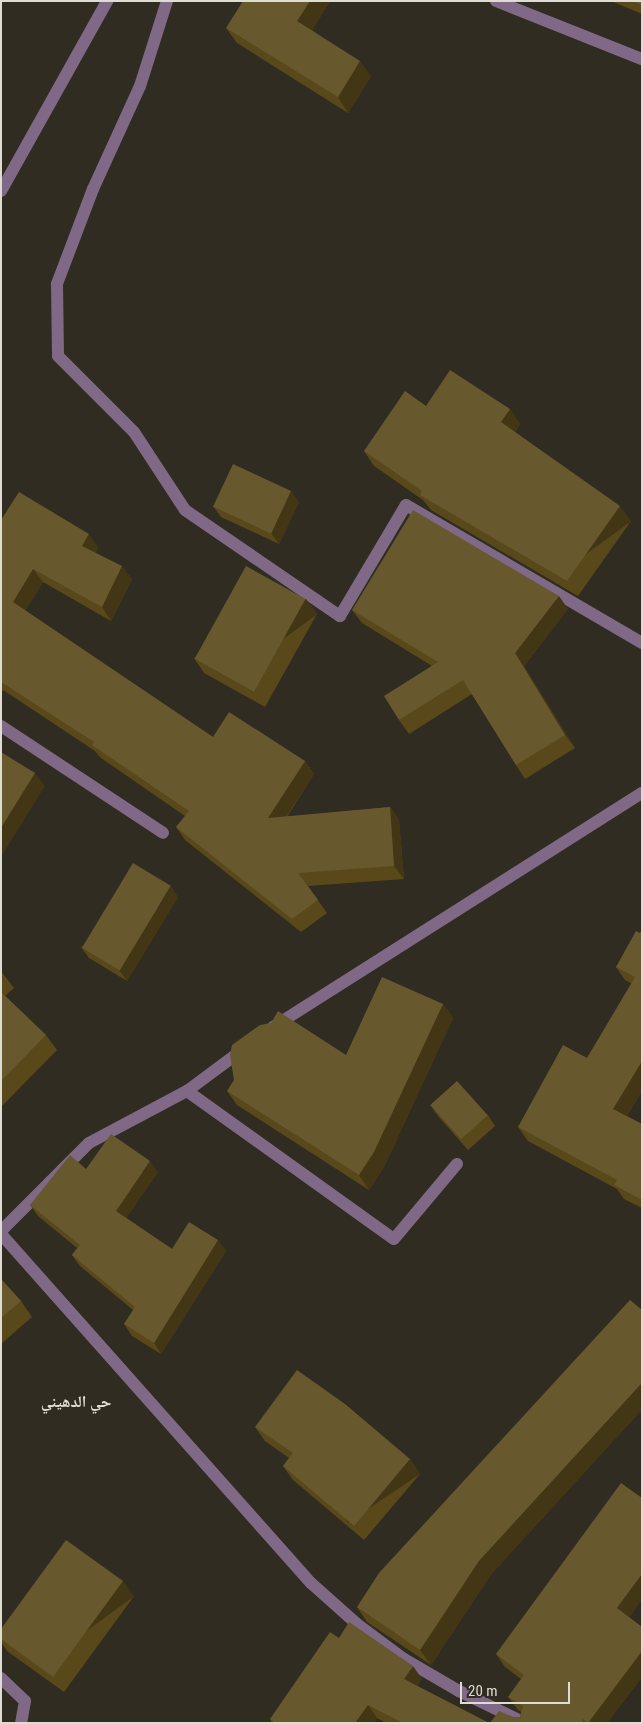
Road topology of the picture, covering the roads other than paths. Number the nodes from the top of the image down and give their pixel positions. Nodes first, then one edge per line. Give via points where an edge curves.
1 (107, 1) edge
2 (167, 1) edge
3 (496, 1) edge
4 (642, 59) edge
5 (1, 191) edge
6 (637, 640) edge
7 (1, 726) edge
8 (642, 793) edge
9 (163, 833) dead end
10 (187, 1091) junction
11 (457, 1164) dead end
12 (1, 1233) edge
13 (1, 1678) edge
14 (22, 1723) edge
15 (525, 1723) edge

1 - 5 street
2 - 6 street via 140,86 93,189 57,284 58,356 134,432 185,510 340,616 406,505
3 - 4 street
7 - 9 street
8 - 10 street via 259,1037
10 - 11 street via 394,1239
10 - 12 street via 89,1143
12 - 15 street via 311,1583 357,1624 404,1659 458,1691
13 - 14 street via 25,1701

